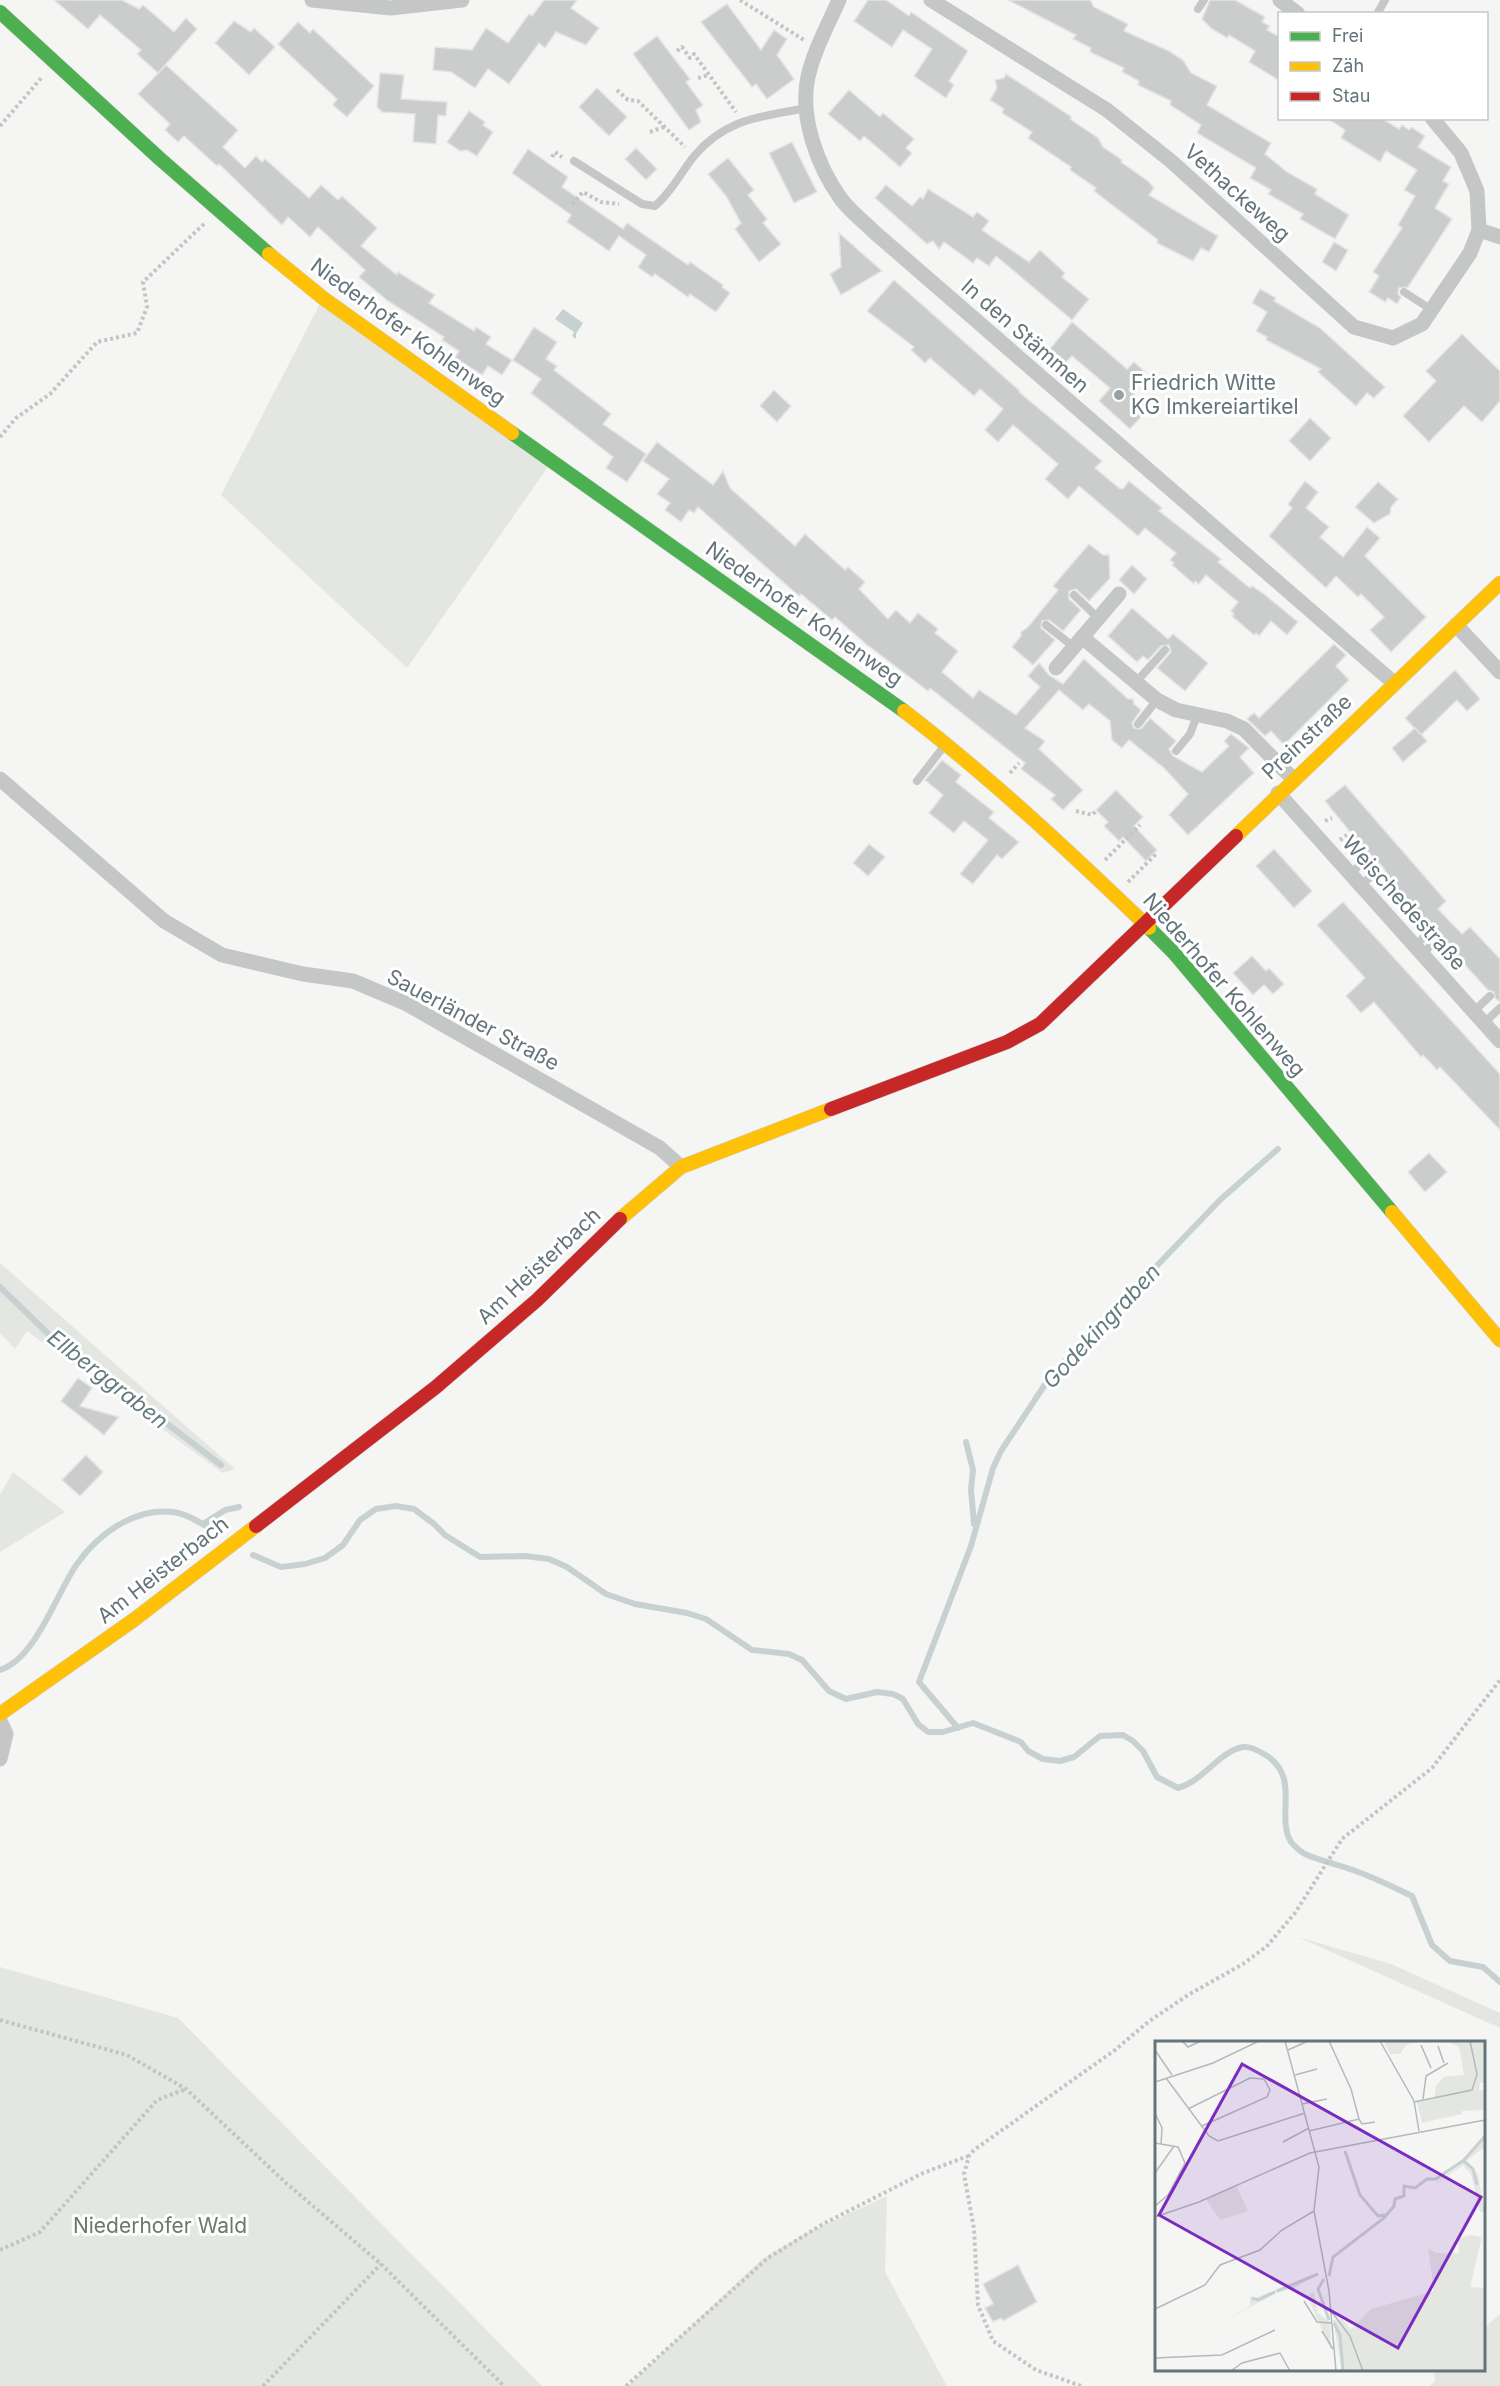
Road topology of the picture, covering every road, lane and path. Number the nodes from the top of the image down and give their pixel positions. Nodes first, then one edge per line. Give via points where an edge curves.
1 (312, 0) edge
2 (462, 0) edge
3 (740, 0) edge
4 (839, 0) edge
5 (931, 0) edge
6 (1204, 0) edge
7 (1280, 0) edge
8 (1198, 9) dead end
9 (0, 12) edge
10 (1295, 12) edge
11 (817, 49) junction
12 (676, 51) dead end
13 (54, 61) junction
14 (709, 75) junction
15 (698, 78) dead end
16 (617, 90) dead end
17 (807, 108) junction
18 (742, 120) junction
19 (1434, 120) edge
20 (0, 126) edge
21 (664, 127) junction
22 (650, 132) dead end
23 (694, 156) junction
24 (574, 161) dead end
25 (628, 196) junction
26 (572, 204) dead end
27 (216, 212) junction
28 (1479, 230) junction
29 (1500, 237) edge
30 (1404, 292) dead end
31 (1432, 310) junction
32 (0, 437) edge
33 (1500, 583) edge
34 (1119, 594) dead end
35 (1074, 595) dead end
36 (1098, 618) junction
37 (1046, 625) dead end
38 (1456, 625) junction
39 (1078, 642) junction
40 (1165, 650) dead end
41 (1056, 668) dead end
42 (1500, 672) edge
43 (1136, 682) junction
44 (1394, 683) junction
45 (1157, 700) junction
46 (1198, 713) junction
47 (1138, 724) dead end
48 (946, 744) junction
49 (1176, 751) dead end
50 (1019, 763) dead end
51 (1010, 773) dead end
52 (0, 779) edge
53 (1293, 779) junction
54 (916, 781) dead end
55 (1278, 793) junction
56 (1096, 810) dead end
57 (1076, 811) dead end
58 (1140, 825) dead end
59 (1157, 853) dead end
60 (1368, 858) dead end
61 (1104, 861) dead end
62 (1378, 870) dead end
63 (1355, 880) junction
64 (1128, 882) dead end
65 (1145, 923) junction
66 (1430, 931) dead end
67 (1437, 940) dead end
68 (1418, 950) junction
69 (1490, 996) dead end
70 (1500, 1008) edge
71 (1473, 1012) junction
72 (1484, 1023) junction
73 (1500, 1041) edge
74 (681, 1167) junction
75 (1500, 1340) edge
76 (1500, 1680) edge
77 (0, 1714) edge
78 (0, 1720) edge
79 (0, 1759) edge
80 (0, 2020) edge
81 (186, 2089) junction
82 (969, 2156) junction
83 (0, 2250) edge
84 (381, 2264) junction
85 (263, 2386) edge
86 (504, 2386) edge
87 (626, 2386) edge
88 (1081, 2386) edge

1 - 2 street via 391,8
3 - 11 path
4 - 11 street, In den Stämmen
5 - 31 street, Vethackeweg via 1107,110 1171,161 1354,327 1393,338 1422,324
6 - 8 lane
7 - 10 street
9 - 13 street, Niederhofer Kohlenweg
11 - 17 street, In den Stämmen via 807,79
12 - 14 path via 682,47 690,58 694,54
13 - 20 path
13 - 27 street, Niederhofer Kohlenweg
14 - 15 path
14 - 18 path
16 - 21 path via 628,100 638,101
17 - 18 lane
17 - 44 street, In den Stämmen via 825,174 842,200 873,231
18 - 23 lane via 717,133
19 - 28 street via 1461,153 1477,191
21 - 22 path
21 - 23 path
23 - 25 lane via 655,206
24 - 25 lane
25 - 26 path via 620,204 612,205 583,192
27 - 32 path via 142,282 147,307 137,333 97,342 50,394 16,418
27 - 48 street, Niederhofer Kohlenweg via 322,298
28 - 29 street
28 - 31 street, Vethackeweg via 1470,253
30 - 31 lane
33 - 38 street, Preinstraße
34 - 36 street
35 - 36 lane
36 - 39 street
37 - 39 lane
38 - 42 street
38 - 44 street, Preinstraße
39 - 41 street
39 - 43 street
40 - 43 lane
43 - 45 street
44 - 53 street, Preinstraße
45 - 46 street via 1176,710
45 - 47 lane
46 - 49 lane via 1190,734
46 - 53 street via 1244,729
48 - 54 lane
48 - 65 street, Niederhofer Kohlenweg via 1052,834
50 - 51 path
52 - 74 street, Sauerländer Straße via 164,921 212,950 303,974 353,981 405,1002 660,1148
53 - 55 street, Preinstraße
55 - 63 street, Weischedestraße
55 - 65 street, Preinstraße
56 - 57 path via 1092,815
58 - 61 path
59 - 64 path
60 - 63 lane
62 - 63 lane
63 - 68 street, Weischedestraße
65 - 74 street, Am Heisterbach via 1040,1024 1007,1042
65 - 75 street, Niederhofer Kohlenweg
66 - 68 lane
67 - 68 lane
68 - 71 street, Weischedestraße
69 - 71 lane
70 - 72 lane
71 - 72 street, Weischedestraße
72 - 73 street, Weischedestraße
74 - 77 street, Am Heisterbach via 436,1387 135,1619
76 - 82 path via 1432,1768 1342,1839 1295,1913 1267,1946 1148,2022
78 - 79 street via 6,1734
80 - 81 path via 127,2055
81 - 83 path via 157,2100 40,2232
81 - 84 path via 286,2183
82 - 87 path via 923,2173 823,2224 768,2258
82 - 88 path via 964,2174 974,2229 978,2305 993,2340 1036,2370
84 - 85 path
84 - 86 path

